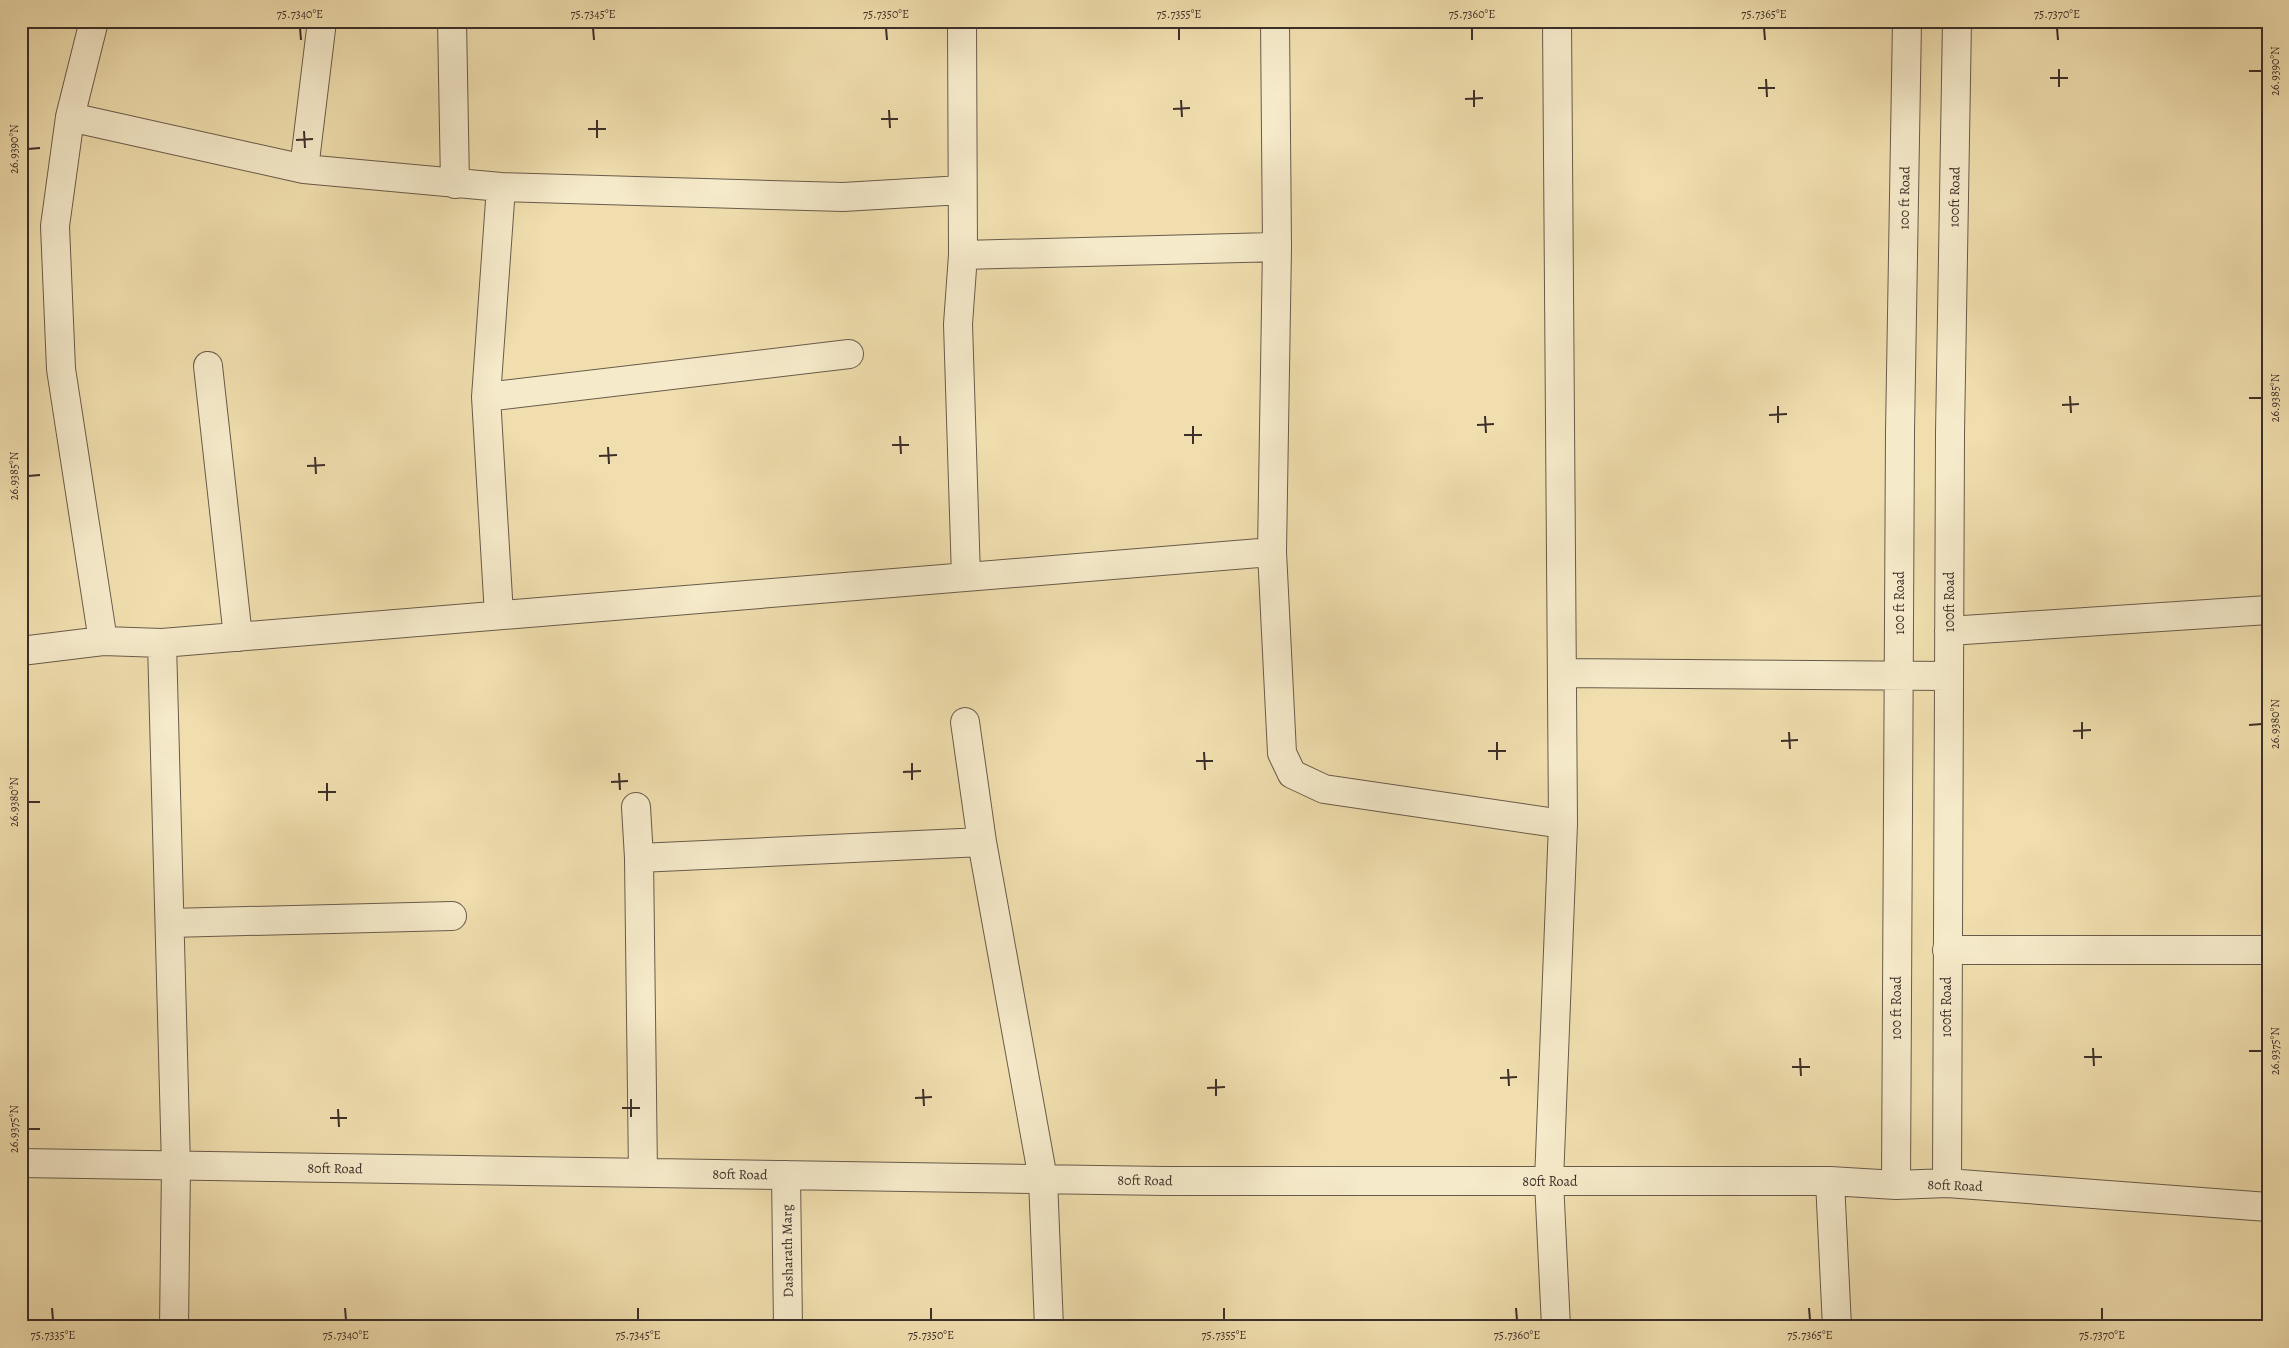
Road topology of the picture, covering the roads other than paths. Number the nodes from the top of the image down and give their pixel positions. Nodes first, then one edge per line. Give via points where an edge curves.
1 (94, 21) edge
2 (322, 21) edge
3 (452, 21) edge
4 (962, 21) edge
5 (1275, 21) edge
6 (1557, 21) edge
7 (1907, 21) edge
8 (1957, 21) edge
9 (70, 117) junction
10 (304, 169) junction
11 (455, 184) junction
12 (501, 187) junction
13 (962, 190) junction
14 (1277, 247) junction
15 (962, 255) junction
16 (849, 354) dead end
17 (208, 366) dead end
18 (486, 397) junction
19 (1272, 552) junction
20 (966, 577) junction
21 (2268, 610) edge
22 (499, 615) junction
23 (1949, 631) junction
24 (238, 637) junction
25 (103, 641) junction
26 (162, 643) junction
27 (21, 651) edge
28 (1562, 673) junction
29 (1898, 676) junction
30 (1948, 676) junction
31 (965, 722) dead end
32 (636, 806) dead end
33 (1563, 824) junction
34 (982, 842) junction
35 (639, 858) junction
36 (452, 916) dead end
37 (170, 923) junction
38 (1947, 950) junction
39 (2268, 950) edge
40 (21, 1163) edge
41 (176, 1166) junction
42 (643, 1173) junction
43 (786, 1175) junction
44 (1043, 1179) junction
45 (1549, 1181) junction
46 (1830, 1181) junction
47 (1946, 1184) junction
48 (1896, 1185) junction
49 (2268, 1207) edge
50 (174, 1327) edge
51 (788, 1327) edge
52 (1049, 1327) edge
53 (1556, 1327) edge
54 (1838, 1327) edge

1 - 9 street
2 - 10 street
3 - 11 street
4 - 13 street
5 - 14 street
6 - 28 street
7 - 29 street, 100 ft Road
8 - 23 street, 100ft Road
9 - 10 street
9 - 25 street via 55,226 61,369
10 - 11 street
11 - 12 street
12 - 13 street via 843,197
12 - 18 street
13 - 15 street
14 - 15 street
14 - 19 street
15 - 20 street via 958,324
16 - 18 street
17 - 24 street
18 - 22 street
19 - 20 street
19 - 33 street via 1282,753 1292,774 1324,789
20 - 22 street
21 - 23 street
22 - 24 street
23 - 30 street, 100ft Road
24 - 26 street
25 - 26 street
25 - 27 street
26 - 37 street
28 - 29 street
28 - 33 street
29 - 30 street
29 - 48 street, 100 ft Road
30 - 38 street, 100ft Road
31 - 34 street
32 - 35 street
33 - 45 street
34 - 35 street
34 - 44 street
35 - 42 street
36 - 37 street
37 - 41 street
38 - 39 street
38 - 47 street, 100ft Road
40 - 41 street, 80ft Road
41 - 42 street, 80ft Road
41 - 50 street
42 - 43 street, 80ft Road
43 - 44 street, 80ft Road
43 - 51 street, Dasharath Marg
44 - 45 street, 80ft Road
44 - 52 street
45 - 46 street, 80ft Road
45 - 53 street
46 - 48 street, 80ft Road
46 - 54 street
47 - 48 street, 80ft Road
47 - 49 street, 80ft Road

